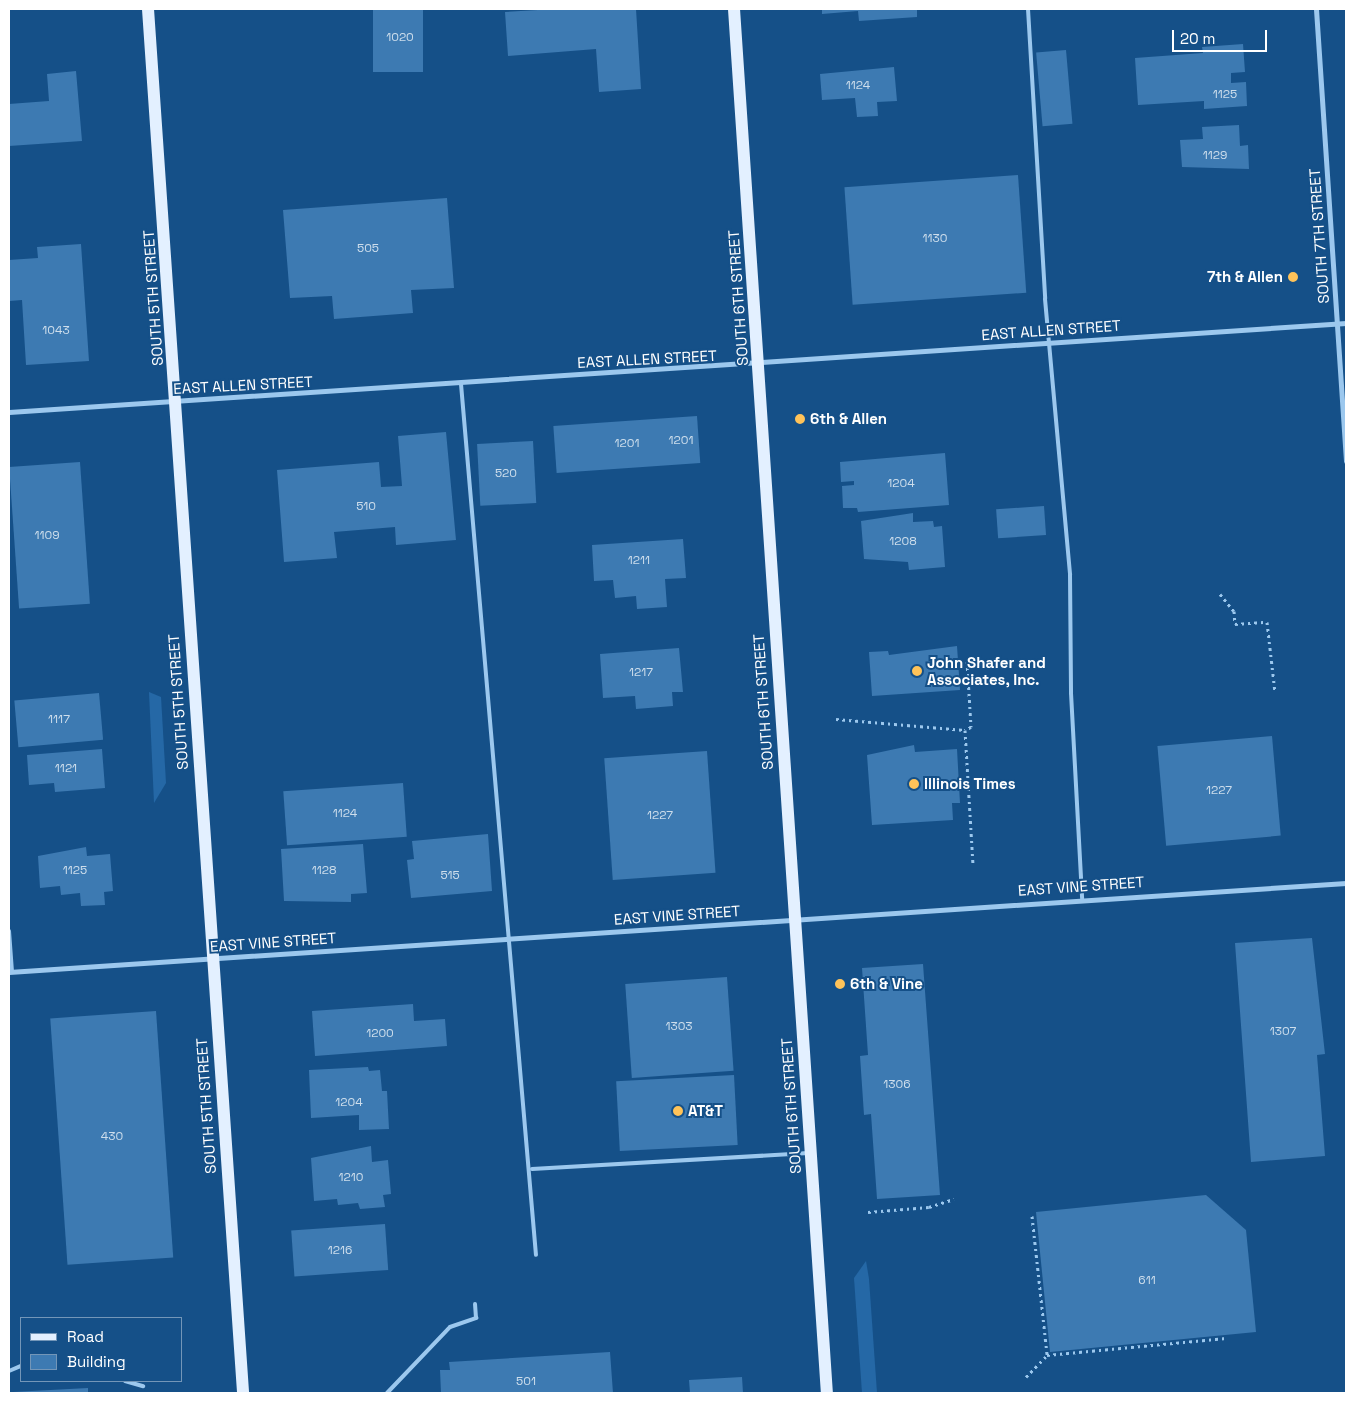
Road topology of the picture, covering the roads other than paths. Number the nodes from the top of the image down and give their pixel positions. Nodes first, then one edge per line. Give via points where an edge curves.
1 (148, 9) edge
2 (734, 9) edge
3 (1028, 9) edge
4 (1316, 9) edge
5 (1338, 323) junction
6 (1346, 323) edge
7 (1048, 342) junction
8 (758, 364) junction
9 (461, 384) junction
10 (176, 401) junction
11 (9, 412) edge
12 (1346, 461) edge
13 (1346, 883) edge
14 (1082, 898) junction
15 (794, 920) junction
16 (9, 932) edge
17 (508, 939) junction
18 (212, 958) junction
19 (10, 972) edge
20 (811, 1153) junction
21 (532, 1169) junction
22 (536, 1255) dead end
23 (475, 1304) dead end
24 (129, 1382) edge
25 (143, 1386) dead end
26 (243, 1393) edge
27 (387, 1393) edge
28 (827, 1393) edge

1 - 10 main road, SOUTH 5TH STREET
2 - 8 main road, SOUTH 6TH STREET
3 - 7 lane
4 - 5 street, SOUTH 7TH STREET
5 - 6 street, EAST ALLEN STREET
5 - 7 street, EAST ALLEN STREET
5 - 12 street, SOUTH 7TH STREET
7 - 8 street, EAST ALLEN STREET
7 - 14 lane via 1070,575 1070,693
8 - 9 street, EAST ALLEN STREET
8 - 15 main road, SOUTH 6TH STREET
9 - 10 street, EAST ALLEN STREET
9 - 17 lane
10 - 11 street, EAST ALLEN STREET
10 - 18 main road, SOUTH 5TH STREET
13 - 14 street, EAST VINE STREET
14 - 15 street, EAST VINE STREET
15 - 17 street, EAST VINE STREET
15 - 20 main road, SOUTH 6TH STREET
16 - 19 lane
17 - 18 street, EAST VINE STREET
17 - 21 lane
18 - 19 street, EAST VINE STREET
18 - 26 main road, SOUTH 5TH STREET
20 - 21 lane
20 - 28 main road, SOUTH 6TH STREET
21 - 22 lane
23 - 27 lane via 476,1318 450,1327
24 - 25 lane

